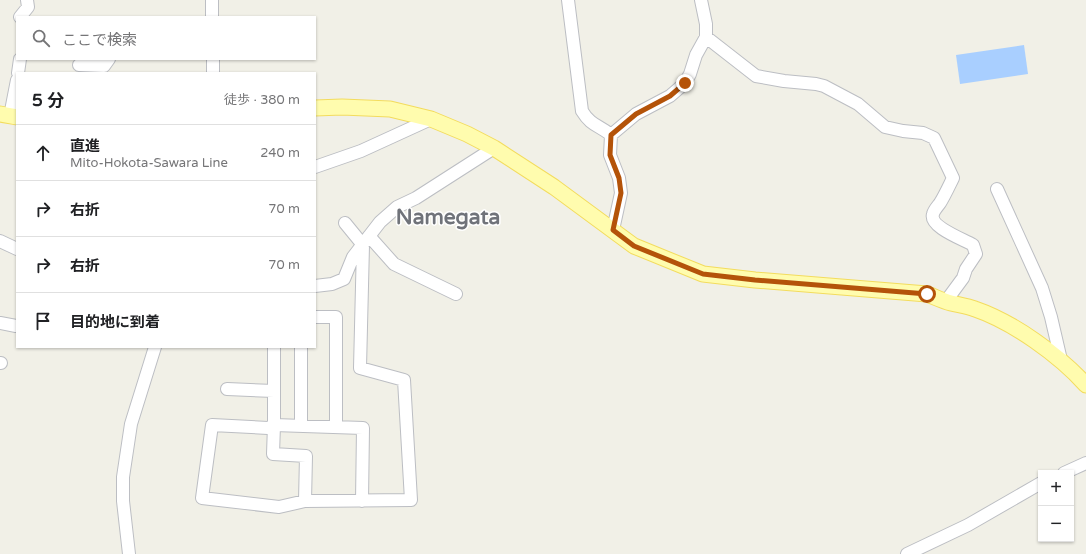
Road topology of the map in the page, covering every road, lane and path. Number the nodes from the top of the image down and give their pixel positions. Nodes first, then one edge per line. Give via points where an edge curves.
1 (27, 0) edge
2 (212, 0) edge
3 (568, 0) edge
4 (701, 0) edge
5 (21, 16) edge
6 (212, 16) edge
7 (706, 37) junction
8 (20, 60) edge
9 (108, 60) edge
10 (213, 60) edge
11 (79, 65) dead end
12 (18, 72) edge
13 (213, 72) edge
14 (16, 84) edge
15 (316, 108) edge
16 (9, 115) edge
17 (431, 119) junction
18 (611, 135) junction
19 (494, 148) junction
20 (316, 167) edge
21 (997, 189) dead end
22 (345, 223) dead end
23 (613, 230) junction
24 (366, 240) junction
25 (0, 241) edge
26 (16, 249) edge
27 (316, 286) edge
28 (456, 294) dead end
29 (948, 302) junction
30 (316, 317) edge
31 (0, 323) edge
32 (16, 326) edge
33 (155, 348) edge
34 (274, 348) edge
35 (301, 348) edge
36 (1061, 360) junction
37 (1086, 385) edge
38 (228, 389) dead end
39 (274, 391) junction
40 (274, 425) junction
41 (301, 425) junction
42 (336, 427) junction
43 (1086, 463) edge
44 (1071, 470) edge
45 (1038, 485) edge
46 (362, 501) junction
47 (305, 502) junction
48 (129, 554) edge
49 (907, 554) edge

1 - 5 street via 28,7
2 - 6 street
3 - 18 street via 582,111 593,125
4 - 7 street
7 - 18 street via 685,83 670,96 636,114
7 - 29 street via 756,76 824,86 858,104 885,127 923,133 934,138 954,178 932,216 940,227 973,245 976,254 949,296
8 - 12 street
9 - 11 street via 104,66
10 - 13 street
14 - 16 street
15 - 17 main road via 390,109
17 - 19 main road
17 - 20 street via 361,151
18 - 23 street via 610,155 619,178 621,193
19 - 23 main road
19 - 24 street via 416,198 397,207 380,222
21 - 36 street via 1042,288
22 - 24 street
23 - 29 main road via 634,246 703,274 927,294
24 - 27 street via 354,257 344,279
24 - 28 street via 394,264
24 - 46 street via 360,368 404,380 411,500
25 - 26 street
29 - 36 main road via 975,309 1003,321
30 - 42 street via 336,317
31 - 32 street
33 - 48 street via 131,424 123,477
34 - 39 street
35 - 41 street
36 - 37 main road
38 - 39 street
39 - 40 street
40 - 41 street
40 - 47 street via 272,454 306,456
40 - 47 street via 268,428 212,425 202,498 279,507
41 - 42 street
42 - 46 street via 363,428
43 - 44 street
45 - 49 street via 968,525
46 - 47 street

